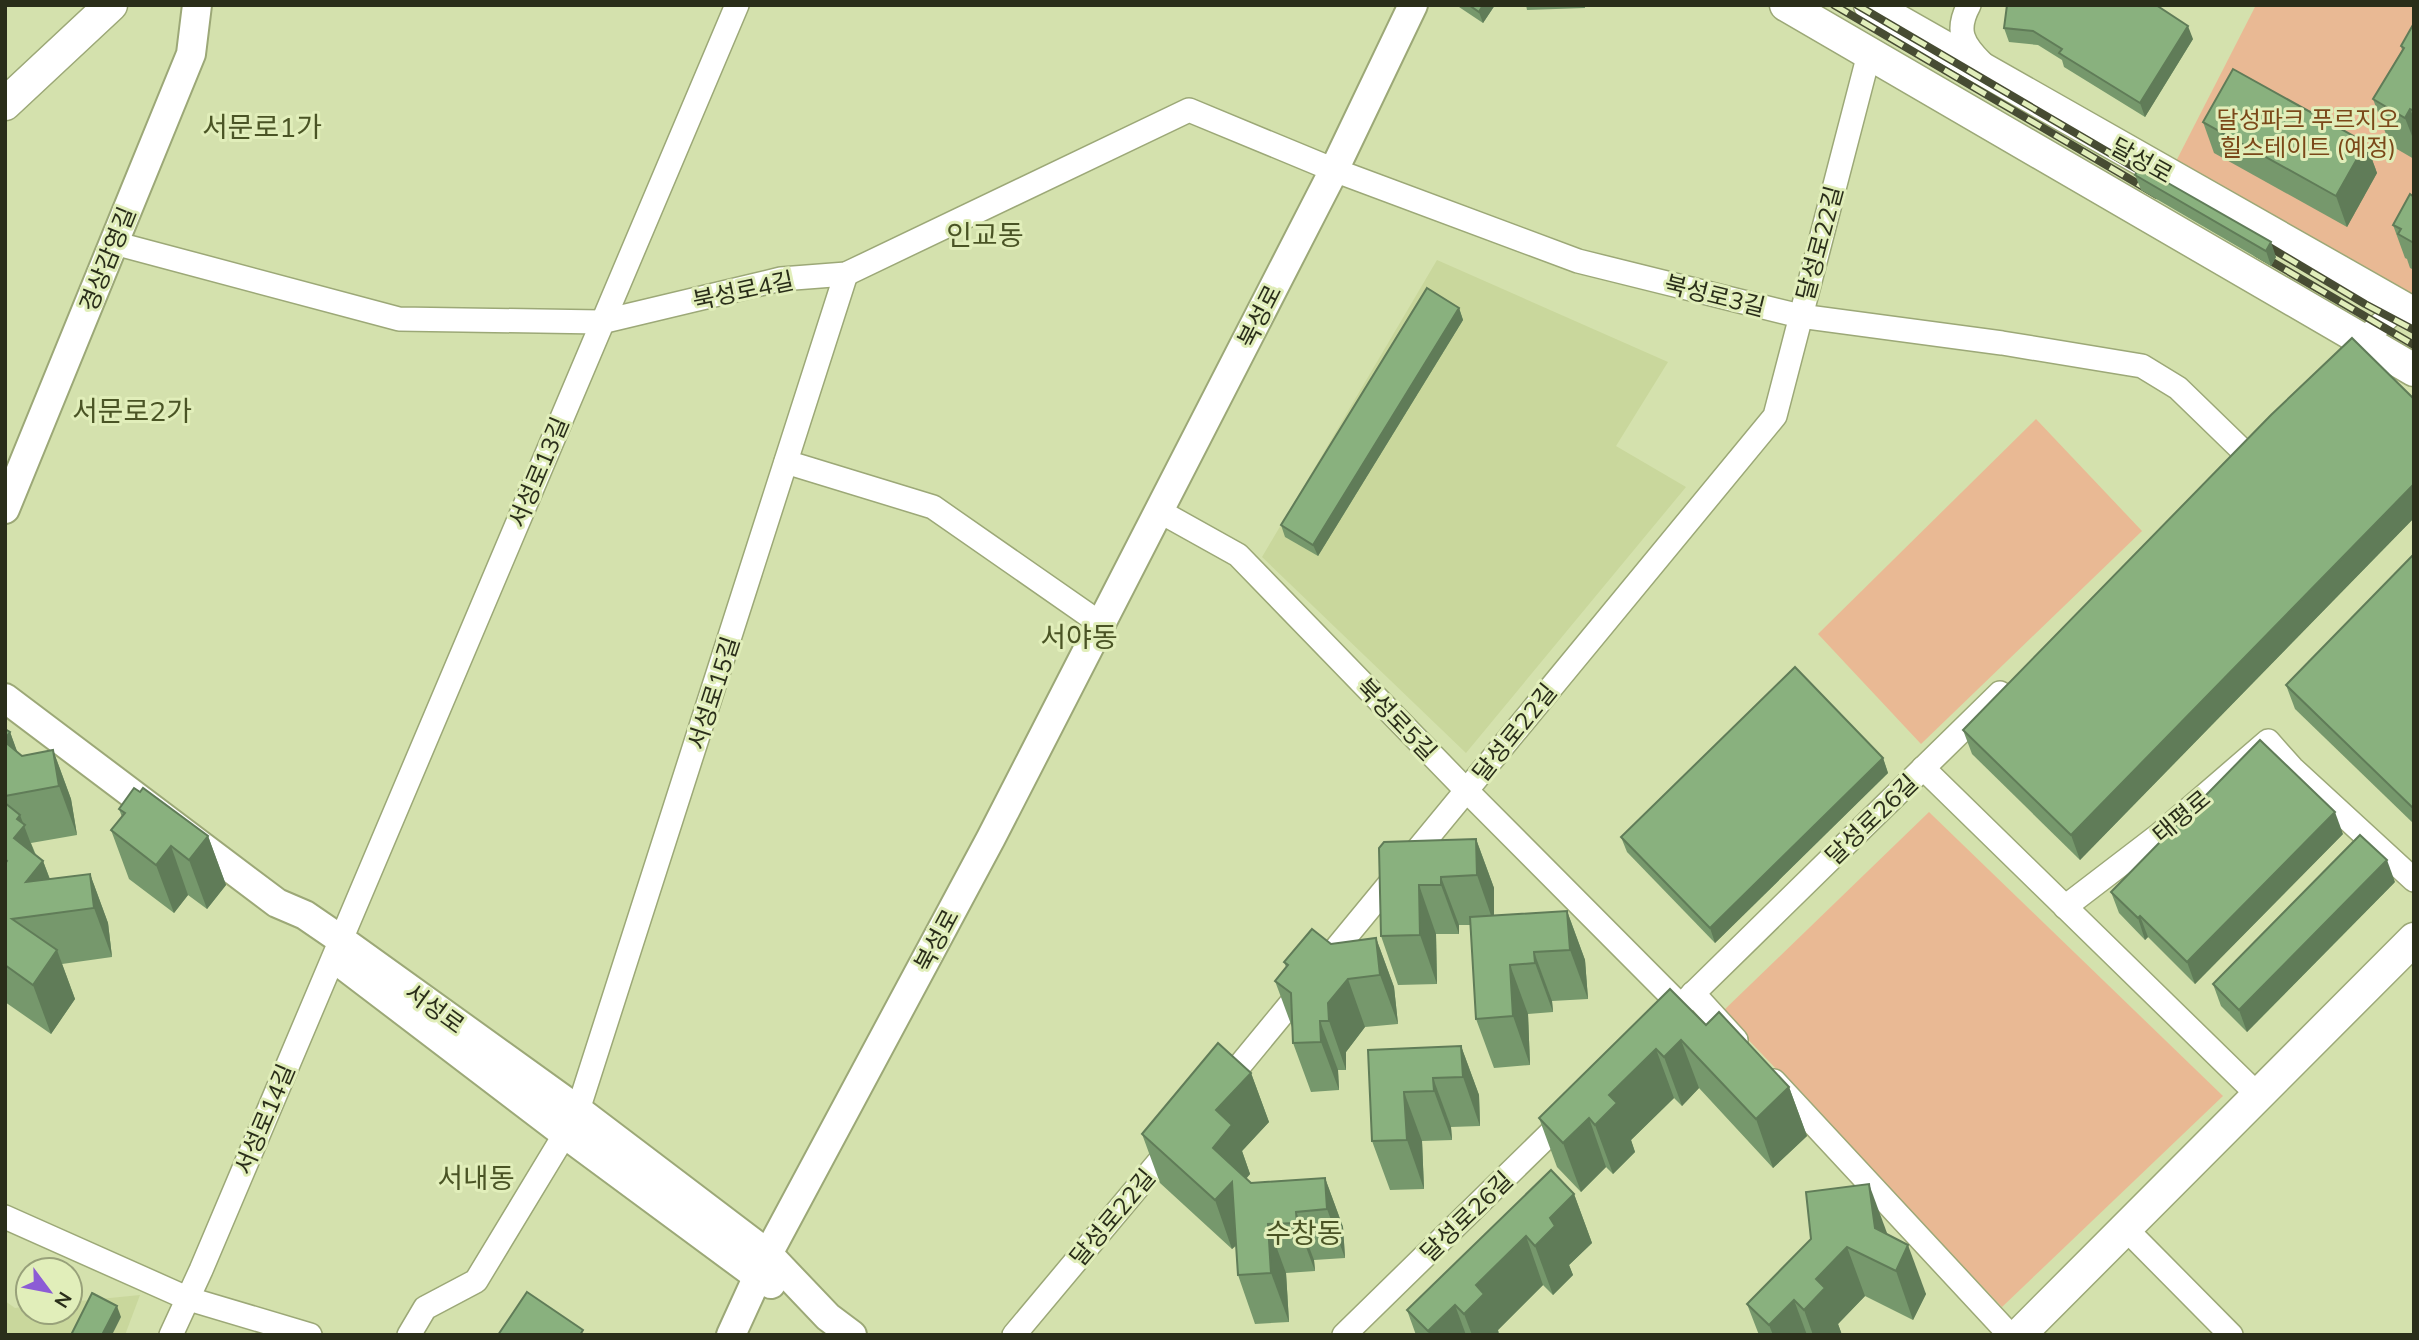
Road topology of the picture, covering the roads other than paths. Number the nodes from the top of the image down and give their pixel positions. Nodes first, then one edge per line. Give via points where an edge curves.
1 (111, 5) edge
2 (197, 5) edge
3 (737, 5) edge
4 (1413, 5) edge
5 (1786, 5) edge
6 (1870, 5) edge
7 (1969, 5) edge
8 (1869, 54) junction
9 (1997, 78) junction
10 (5, 104) edge
11 (1334, 170) junction
12 (114, 243) junction
13 (846, 274) junction
14 (2407, 310) edge
15 (1800, 316) junction
16 (601, 322) junction
17 (2363, 341) junction
18 (2333, 369) edge
19 (2414, 370) edge
20 (2265, 435) edge
21 (2245, 453) junction
22 (786, 462) junction
23 (2226, 472) edge
24 (5, 509) edge
25 (1159, 511) junction
26 (1101, 624) junction
27 (2011, 682) edge
28 (5, 698) edge
29 (1923, 768) junction
30 (1466, 790) junction
31 (2414, 880) edge
32 (2065, 907) junction
33 (2414, 939) edge
34 (336, 948) junction
35 (1687, 1000) junction
36 (1651, 1035) edge
37 (2258, 1096) junction
38 (1210, 1102) edge
39 (1581, 1103) edge
40 (571, 1122) junction
41 (1183, 1133) edge
42 (5, 1217) edge
43 (2126, 1229) junction
44 (762, 1265) junction
45 (188, 1299) junction
46 (170, 1335) edge
47 (310, 1335) edge
48 (409, 1335) edge
49 (730, 1335) edge
50 (852, 1335) edge
51 (1014, 1335) edge
52 (1344, 1335) edge
53 (2010, 1335) edge
54 (2020, 1335) edge
55 (2231, 1335) edge

1 - 10 main road
2 - 12 street, 경상감영길 via 191,54
3 - 16 street, 서성로13길
4 - 11 street, 북성로
5 - 8 main road
6 - 9 main road, 달성로
7 - 9 street via 1962,19 1962,38
8 - 15 street, 달성로22길
8 - 17 main road
9 - 14 main road, 달성로
11 - 13 street, 북성로4길 via 1189,110
11 - 15 street, 북성로3길 via 1578,261
11 - 25 street, 북성로
12 - 16 street, 북성로4길 via 399,319
12 - 24 street, 경상감영길
13 - 16 street, 북성로4길 via 781,279
13 - 22 street, 서성로15길
14 - 17 street
15 - 21 street, 북성로3길 via 2142,366 2178,388
15 - 30 street, 달성로22길 via 1775,416
16 - 34 street, 서성로13길
17 - 18 street
17 - 19 main road
20 - 21 street
21 - 23 street
22 - 26 street via 933,508
22 - 40 street, 서성로15길
25 - 26 street, 북성로
25 - 30 street, 북성로5길 via 1238,555
26 - 44 street, 북성로
27 - 29 street, 달성로26길
28 - 34 street, 서성로 via 277,903 305,915
29 - 32 street
29 - 35 street, 달성로26길
30 - 35 street, 북성로5길
30 - 38 street, 달성로22길
31 - 32 street, 태평로 via 2267,741 2159,835
32 - 37 street
33 - 37 main road
34 - 40 street, 서성로
34 - 45 street, 서성로14길
35 - 36 street, 달성로26길
35 - 53 street, 북성로5길 via 1753,1059
37 - 43 main road
39 - 52 street, 달성로26길
40 - 44 street, 서성로
40 - 48 street, 서성로15길 via 476,1281 425,1308
41 - 51 street, 달성로22길
42 - 45 street
43 - 54 main road
43 - 55 street
44 - 49 street, 북성로
44 - 50 street, 서성로
45 - 46 street, 서성로14길
45 - 47 street

